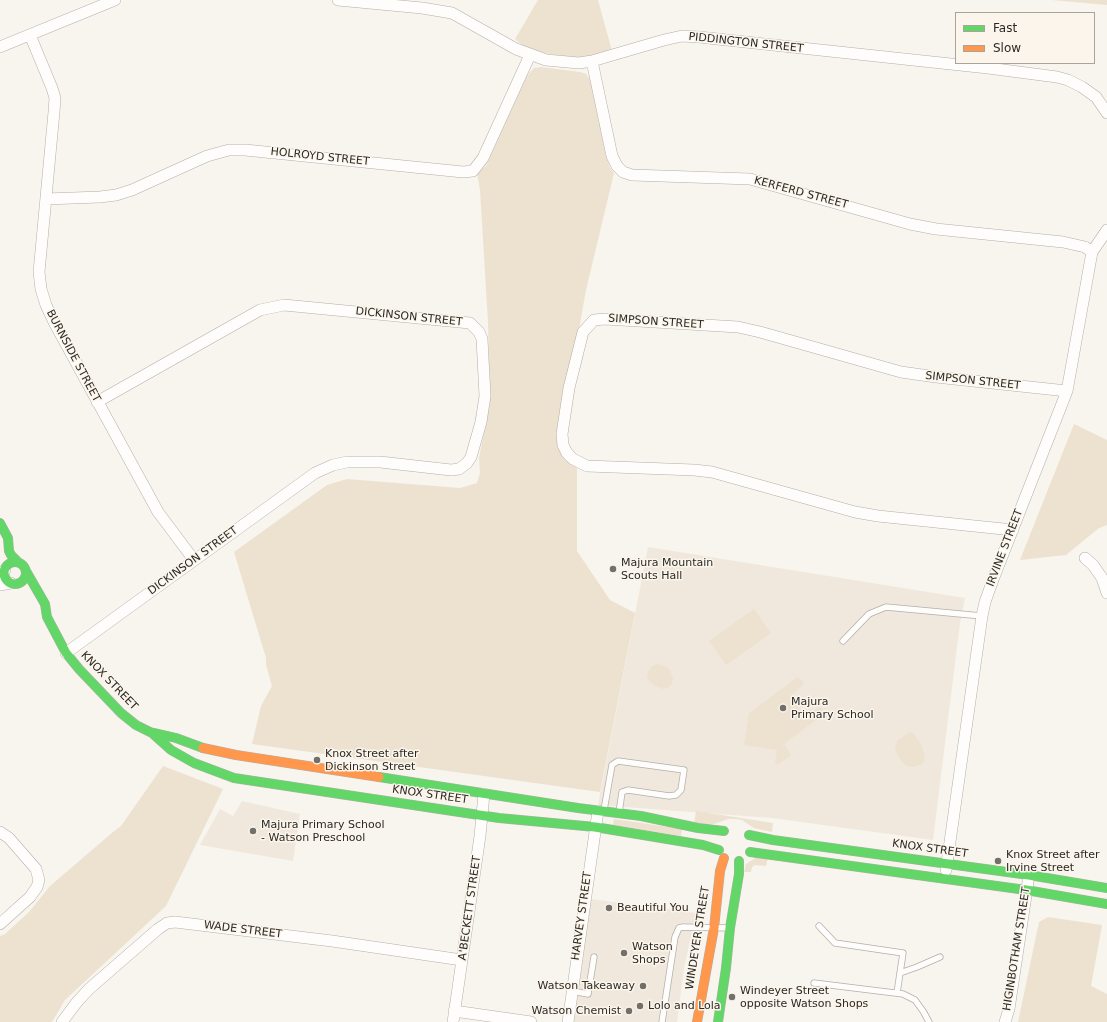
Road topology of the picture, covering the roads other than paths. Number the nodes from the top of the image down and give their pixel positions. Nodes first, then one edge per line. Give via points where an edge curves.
1 (115, 0) edge
2 (338, 0) edge
3 (30, 35) junction
4 (0, 47) edge
5 (530, 55) junction
6 (592, 61) junction
7 (1107, 113) edge
8 (46, 199) junction
9 (1107, 230) edge
10 (1092, 252) junction
11 (1067, 391) junction
12 (97, 402) junction
13 (0, 523) edge
14 (1013, 530) junction
15 (0, 546) edge
16 (1085, 558) dead end
17 (194, 560) junction
18 (19, 562) junction
19 (3, 571) edge
20 (26, 571) junction
21 (8, 584) edge
22 (25, 591) dead end
23 (1107, 593) edge
24 (36, 608) dead end
25 (982, 616) junction
26 (46, 617) junction
27 (843, 642) dead end
28 (66, 653) junction
29 (150, 732) junction
30 (484, 794) junction
31 (601, 811) junction
32 (618, 813) junction
33 (482, 814) junction
34 (595, 827) junction
35 (0, 832) edge
36 (718, 840) joint
37 (750, 852) junction
38 (721, 854) junction
39 (739, 861) junction
40 (947, 864) junction
41 (1029, 875) junction
42 (945, 879) junction
43 (1107, 888) edge
44 (1026, 890) junction
45 (1107, 904) edge
46 (0, 924) edge
47 (819, 926) dead end
48 (714, 928) junction
49 (730, 928) junction
50 (594, 957) dead end
51 (940, 957) dead end
52 (462, 960) junction
53 (900, 973) junction
54 (814, 983) dead end
55 (572, 991) junction
56 (897, 994) junction
57 (453, 1017) edge
58 (62, 1022) edge
59 (531, 1022) edge
60 (568, 1022) edge
61 (662, 1022) edge
62 (697, 1022) edge
63 (718, 1022) edge
64 (929, 1022) edge
65 (1005, 1022) edge

1 - 3 street
2 - 5 street, PIDDINGTON STREET via 452,13
3 - 4 street
3 - 8 street, BURNSIDE STREET via 55,98
5 - 6 street, PIDDINGTON STREET via 571,64
5 - 8 street, HOLROYD STREET via 483,158 474,171 229,150 207,156 116,195
6 - 7 street, PIDDINGTON STREET via 664,40 682,36 699,37 1057,77 1082,88 1096,98
6 - 10 street, KERFERD STREET via 612,156 623,172 632,175 750,179 910,224 1063,242 1085,247
8 - 12 street, BURNSIDE STREET via 39,272 41,289 54,322
9 - 10 street, IRVINE STREET
10 - 11 street, IRVINE STREET
11 - 14 street, IRVINE STREET
11 - 14 street, SIMPSON STREET via 901,372 738,327 605,319 594,320 583,332 569,388 562,434 567,453 587,466 712,472 855,512
12 - 17 street, BURNSIDE STREET via 158,512
12 - 17 street, DICKINSON STREET via 260,310 284,305 451,320 470,323 479,332 482,339 485,396 481,422 467,464 451,470 380,462 333,464 315,473
13 - 18 street via 8,538 9,551
14 - 25 street, IRVINE STREET via 989,590
15 - 19 street
16 - 23 street via 1102,578
17 - 28 street, DICKINSON STREET
18 - 19 street via 11,563
18 - 20 street
19 - 21 street
20 - 21 street via 23,580
20 - 26 street, KNOX STREET via 45,604
21 - 22 street
24 - 26 street, KNOX STREET
25 - 27 lane via 886,607 869,614
25 - 40 street, IRVINE STREET
26 - 28 street, KNOX STREET
28 - 29 street, KNOX STREET via 121,713
29 - 30 street, KNOX STREET via 236,755
29 - 33 street, KNOX STREET via 171,750 194,763 234,778
30 - 31 street, KNOX STREET
30 - 33 street, A'BECKETT STREET
31 - 32 street, KNOX STREET
31 - 32 lane via 612,765 618,761 684,770 681,790 676,795 628,790 622,792
31 - 34 street, HARVEY STREET
32 - 36 street, KNOX STREET via 698,828 728,829
33 - 34 street, KNOX STREET via 499,818
33 - 52 street, A'BECKETT STREET
34 - 38 street, KNOX STREET via 703,845
34 - 55 street, HARVEY STREET
35 - 46 street via 9,838 36,869 39,880 30,897
36 - 38 street, WINDEYER STREET
37 - 39 street via 746,858
37 - 40 street, KNOX STREET via 752,842 746,832 773,840
37 - 42 street
38 - 39 street, KNOX STREET via 731,861
38 - 48 street, WINDEYER STREET
39 - 49 street
40 - 41 street, KNOX STREET
40 - 42 street, IRVINE STREET
41 - 43 street, KNOX STREET
41 - 44 street, HIGINBOTHAM STREET
42 - 44 street
44 - 45 street
44 - 65 street, HIGINBOTHAM STREET
47 - 53 lane via 835,943 903,953
48 - 49 lane
48 - 61 lane via 683,927 677,931
48 - 62 street, WINDEYER STREET
49 - 63 street
50 - 55 lane via 588,994
51 - 53 lane
52 - 57 street, A'BECKETT STREET
52 - 58 street, WADE STREET via 167,923 89,989
53 - 56 lane
54 - 56 lane
55 - 60 street, HARVEY STREET
56 - 64 lane via 915,1000
57 - 59 street

